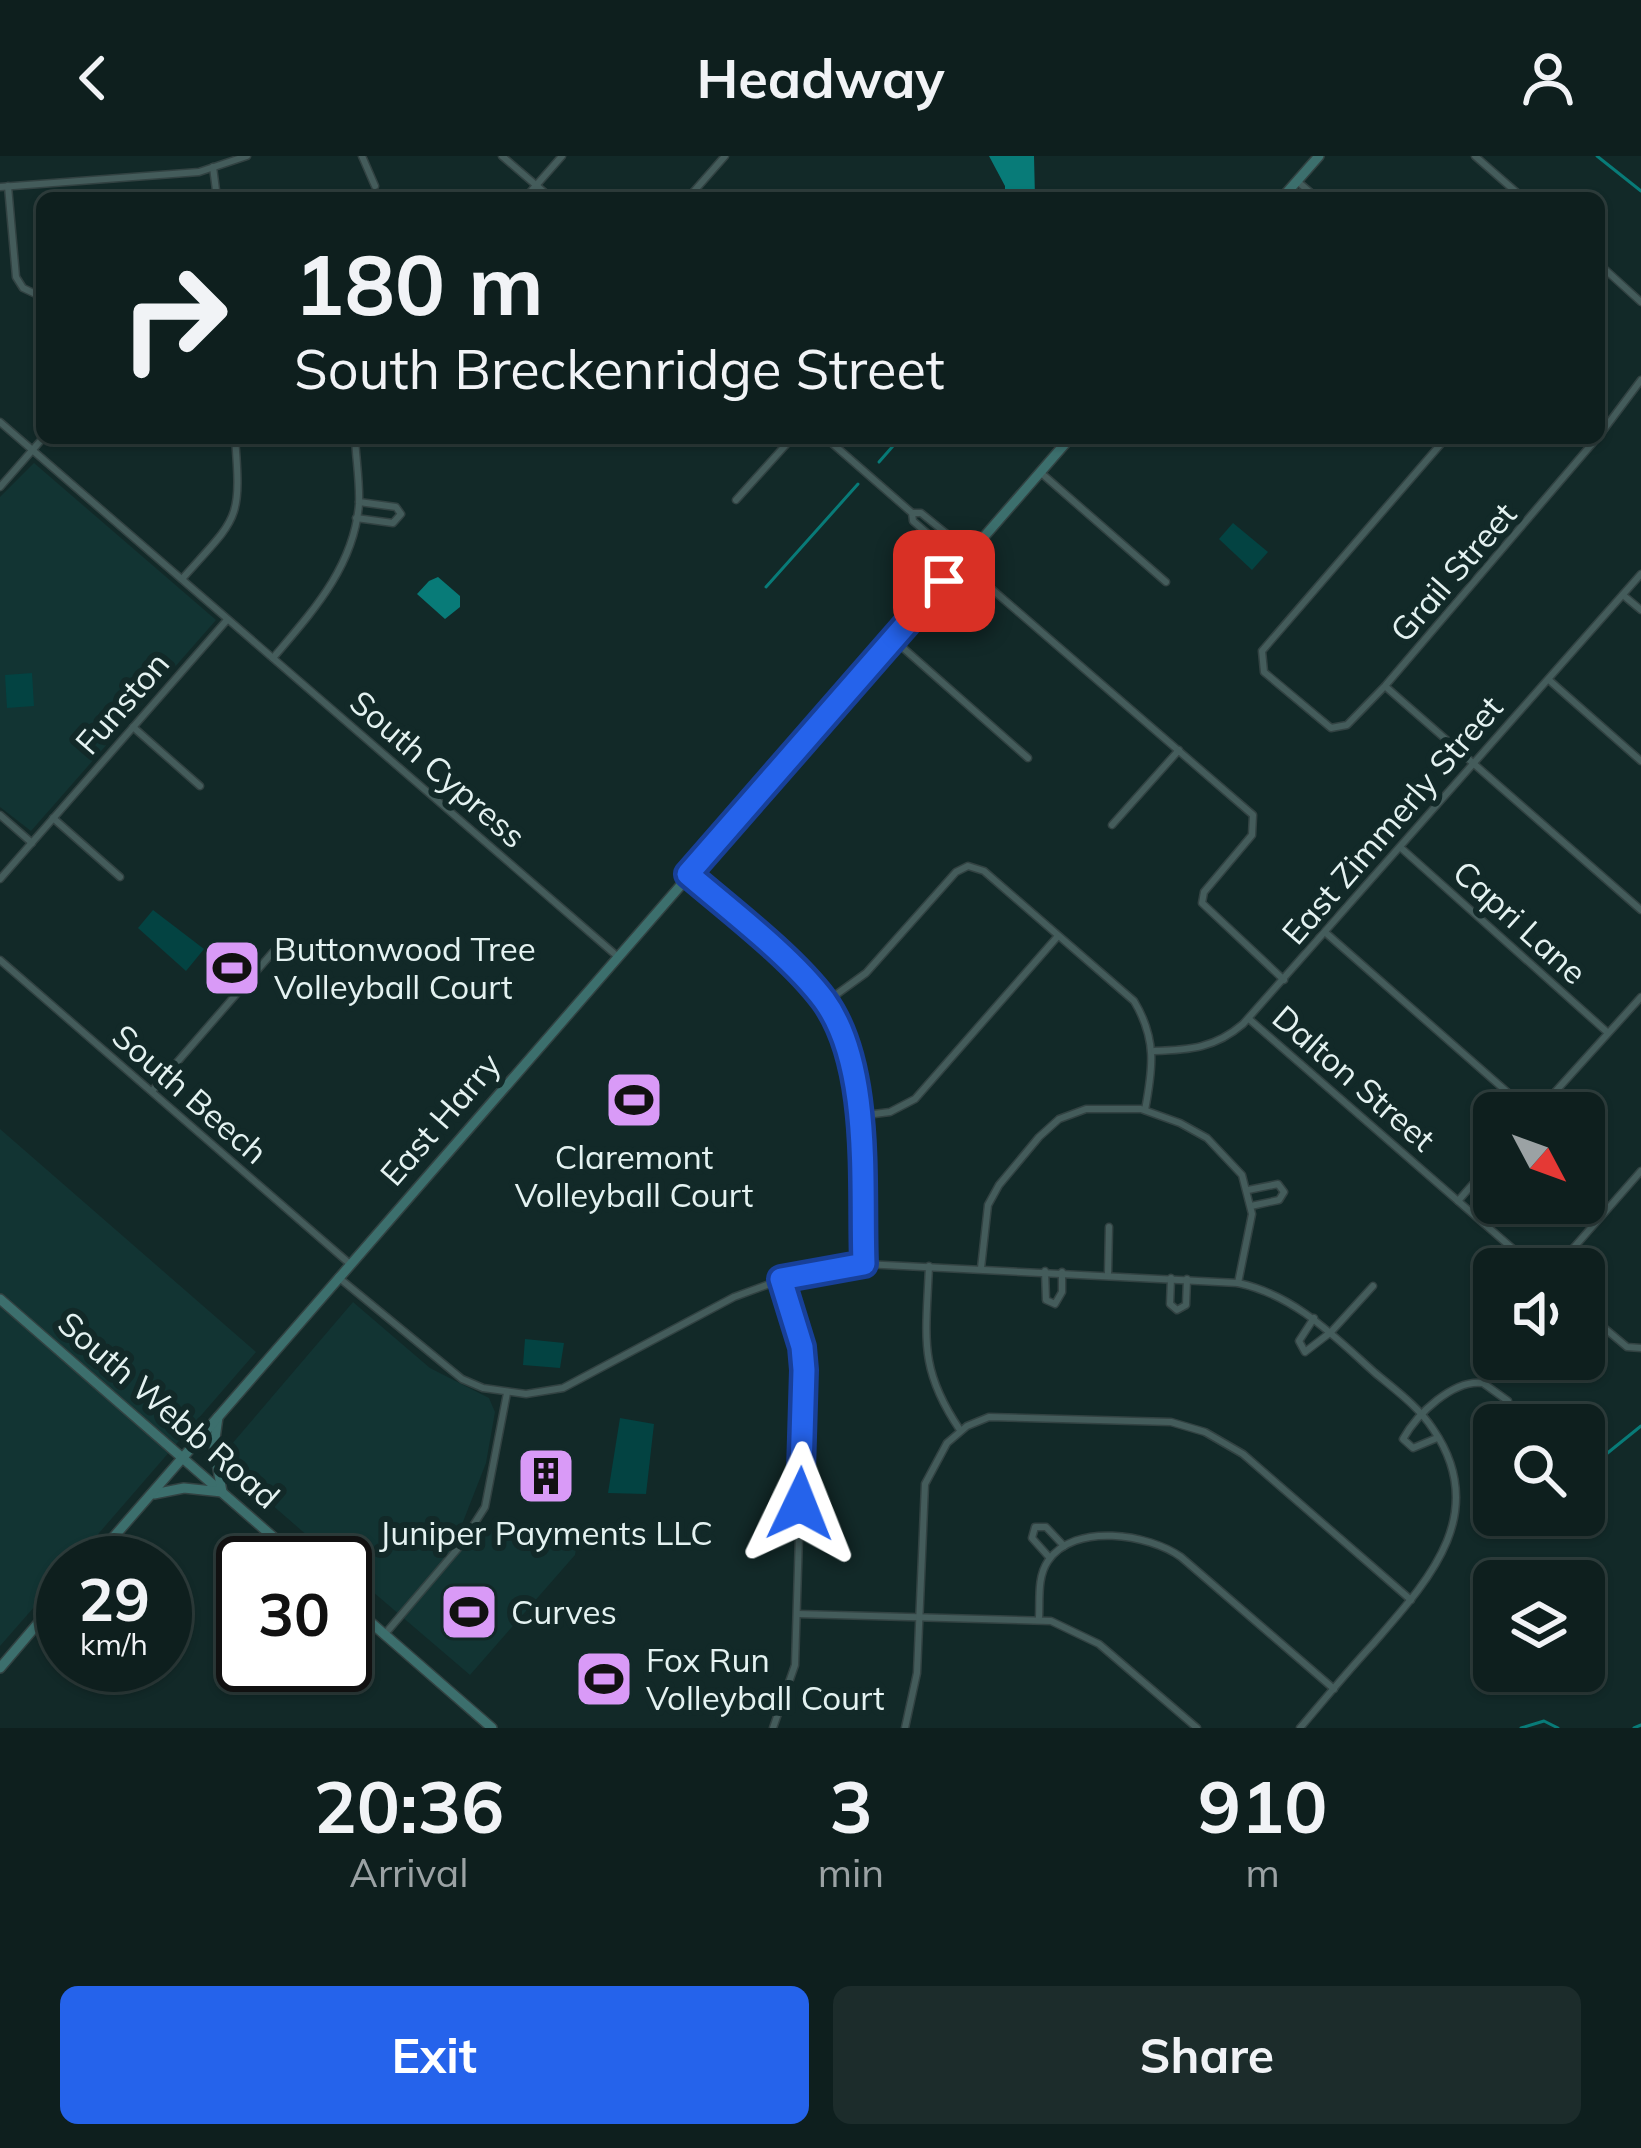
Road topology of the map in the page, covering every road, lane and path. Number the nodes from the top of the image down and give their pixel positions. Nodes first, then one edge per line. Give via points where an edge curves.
1 (247, 156) edge
2 (362, 156) edge
3 (502, 156) edge
4 (562, 156) edge
5 (725, 156) edge
6 (1319, 156) edge
7 (1475, 156) edge
8 (213, 167) junction
9 (1297, 181) junction
10 (536, 185) junction
11 (376, 186) dead end
12 (4, 187) edge
13 (216, 192) edge
14 (530, 192) edge
15 (544, 192) edge
16 (693, 192) edge
17 (1287, 192) edge
18 (1310, 192) edge
19 (1516, 192) edge
20 (1605, 269) edge
21 (36, 294) edge
22 (1641, 302) edge
23 (1641, 380) edge
24 (0, 422) edge
25 (1605, 428) edge
26 (38, 444) edge
27 (236, 444) edge
28 (355, 444) edge
29 (787, 444) edge
30 (833, 444) edge
31 (1065, 444) edge
32 (1441, 444) edge
33 (1592, 444) edge
34 (33, 450) junction
35 (1040, 472) junction
36 (0, 487) edge
37 (736, 500) dead end
38 (359, 502) junction
39 (356, 518) junction
40 (962, 562) junction
41 (1641, 574) edge
42 (182, 579) junction
43 (1166, 582) dead end
44 (1623, 595) junction
45 (1641, 610) edge
46 (227, 619) junction
47 (893, 639) junction
48 (273, 658) junction
49 (1548, 679) junction
50 (1385, 686) junction
51 (133, 727) junction
52 (1179, 750) junction
53 (1028, 758) dead end
54 (1641, 760) edge
55 (1473, 762) junction
56 (200, 786) dead end
57 (0, 815) edge
58 (52, 818) junction
59 (1112, 825) dead end
60 (32, 843) junction
61 (1400, 848) junction
62 (688, 874) junction
63 (120, 877) dead end
64 (0, 879) edge
65 (1641, 910) edge
66 (1325, 933) junction
67 (1058, 935) junction
68 (273, 952) dead end
69 (617, 956) junction
70 (3, 963) edge
71 (0, 974) edge
72 (1284, 980) junction
73 (1641, 997) edge
74 (826, 1002) junction
75 (1248, 1019) junction
76 (1607, 1032) junction
77 (1154, 1051) junction
78 (152, 1091) junction
79 (1509, 1092) edge
80 (1552, 1092) edge
81 (1145, 1110) junction
82 (858, 1116) junction
83 (1641, 1171) edge
84 (1473, 1184) edge
85 (1248, 1190) junction
86 (1458, 1201) junction
87 (1251, 1206) junction
88 (1109, 1227) dead end
89 (1512, 1248) edge
90 (1573, 1248) edge
91 (350, 1264) junction
92 (864, 1264) junction
93 (929, 1266) junction
94 (981, 1268) junction
95 (1045, 1271) junction
96 (1062, 1272) junction
97 (1108, 1274) junction
98 (338, 1277) junction
99 (1171, 1278) junction
100 (781, 1279) junction
101 (1187, 1279) junction
102 (1238, 1283) junction
103 (1373, 1286) dead end
104 (0, 1299) edge
105 (1313, 1318) junction
106 (1605, 1325) edge
107 (1331, 1332) junction
108 (1638, 1349) edge
109 (507, 1392) junction
110 (1508, 1401) dead end
111 (1423, 1416) junction
112 (218, 1417) junction
113 (960, 1430) junction
114 (1439, 1437) junction
115 (183, 1458) junction
116 (222, 1492) junction
117 (150, 1496) junction
118 (115, 1536) edge
119 (272, 1536) edge
120 (1064, 1546) junction
121 (1050, 1558) junction
122 (1411, 1600) junction
123 (798, 1614) junction
124 (920, 1616) junction
125 (1039, 1619) junction
126 (372, 1623) edge
127 (36, 1626) edge
128 (385, 1634) junction
129 (0, 1668) edge
130 (1334, 1689) junction
131 (492, 1728) edge
132 (772, 1728) edge
133 (905, 1728) edge
134 (1198, 1728) edge
135 (1300, 1728) edge

1 - 8 street
2 - 11 street
3 - 10 street
4 - 10 street
5 - 16 street
6 - 9 main road
7 - 19 street
8 - 12 street
8 - 13 street
9 - 17 main road
9 - 18 street
10 - 14 street
10 - 15 street
12 - 21 street via 16,277
20 - 22 street
23 - 25 street, Grail Street
24 - 34 street, South Cypress
26 - 34 street
27 - 42 street via 237,509
28 - 38 street
29 - 37 street
30 - 40 street
31 - 35 main road, East Harry
32 - 50 street, Grail Street via 1260,660 1322,724 1336,728
33 - 50 street, Grail Street
34 - 36 street
34 - 42 street, South Cypress
35 - 40 main road, East Harry
35 - 43 street
38 - 39 street
38 - 39 street via 401,514 393,523
39 - 48 street via 340,571
40 - 47 main road, East Harry
40 - 52 street
41 - 44 street, East Zimmerly Street
42 - 46 street, South Cypress
44 - 45 street
44 - 49 street, East Zimmerly Street
46 - 48 street, South Cypress
46 - 51 street, Funston
47 - 53 street
47 - 62 main road, East Harry
48 - 69 street, South Cypress
49 - 54 street
49 - 55 street, East Zimmerly Street
50 - 55 street
51 - 56 street
51 - 58 street, Funston
52 - 59 street
52 - 72 street via 1244,805 1256,828 1202,903
55 - 61 street, East Zimmerly Street
55 - 65 street
57 - 60 street
58 - 60 street, Funston
58 - 63 street
60 - 64 street
61 - 66 street, East Zimmerly Street
61 - 76 street, Capri Lane
62 - 69 main road, East Harry
62 - 74 street
66 - 72 street, East Zimmerly Street
66 - 79 street
67 - 74 street via 971,867 956,872 866,973
67 - 77 street via 1134,1001
67 - 82 street via 915,1099
68 - 78 street
69 - 91 main road, East Harry
70 - 71 street
70 - 78 street, South Beech
72 - 75 street, East Zimmerly Street
73 - 76 street
74 - 82 street via 847,1049
75 - 77 street, East Zimmerly Street via 1222,1042
75 - 86 street, Dalton Street
76 - 80 street
77 - 81 street
78 - 91 street, South Beech
81 - 85 street via 1207,1138
81 - 94 street via 1086,1109 1039,1137 988,1205
82 - 92 street
83 - 90 street
84 - 86 street
85 - 87 street
85 - 87 street via 1284,1189 1281,1198
86 - 89 street, Dalton Street
87 - 102 street
88 - 97 street
91 - 98 main road, East Harry
92 - 93 street
92 - 100 street
93 - 94 street
93 - 113 street via 927,1360
94 - 95 street
95 - 96 street
95 - 96 street via 1046,1300 1055,1304
96 - 97 street
97 - 99 street
98 - 109 street via 463,1379
98 - 112 main road, East Harry
99 - 101 street
99 - 101 street via 1177,1310 1186,1305
100 - 109 street via 584,1379 543,1393
100 - 123 street via 804,1374
101 - 102 street
102 - 105 street
103 - 107 street
104 - 115 main road, South Webb Road
105 - 107 street
105 - 107 street via 1298,1341 1302,1351
106 - 108 street
107 - 111 street
109 - 128 street via 484,1507
110 - 111 street via 1483,1383 1466,1382
111 - 114 street
111 - 114 street via 1405,1433 1405,1445
112 - 115 main road, East Harry
112 - 116 main road
113 - 122 street via 1005,1415 1194,1428 1243,1454
113 - 124 street via 925,1484
114 - 122 street via 1455,1503 1444,1554
115 - 116 main road, South Webb Road
115 - 117 main road, East Harry
116 - 117 main road via 184,1488
116 - 119 main road, South Webb Road
117 - 118 main road, East Harry
120 - 121 street
120 - 121 street via 1046,1527 1033,1529
120 - 130 street via 1109,1538 1167,1548
121 - 125 street
122 - 130 street
123 - 124 street
123 - 132 street via 792,1680
124 - 125 street
124 - 133 street
125 - 134 street via 1091,1638
126 - 128 main road
127 - 129 main road
128 - 131 main road
130 - 135 street

